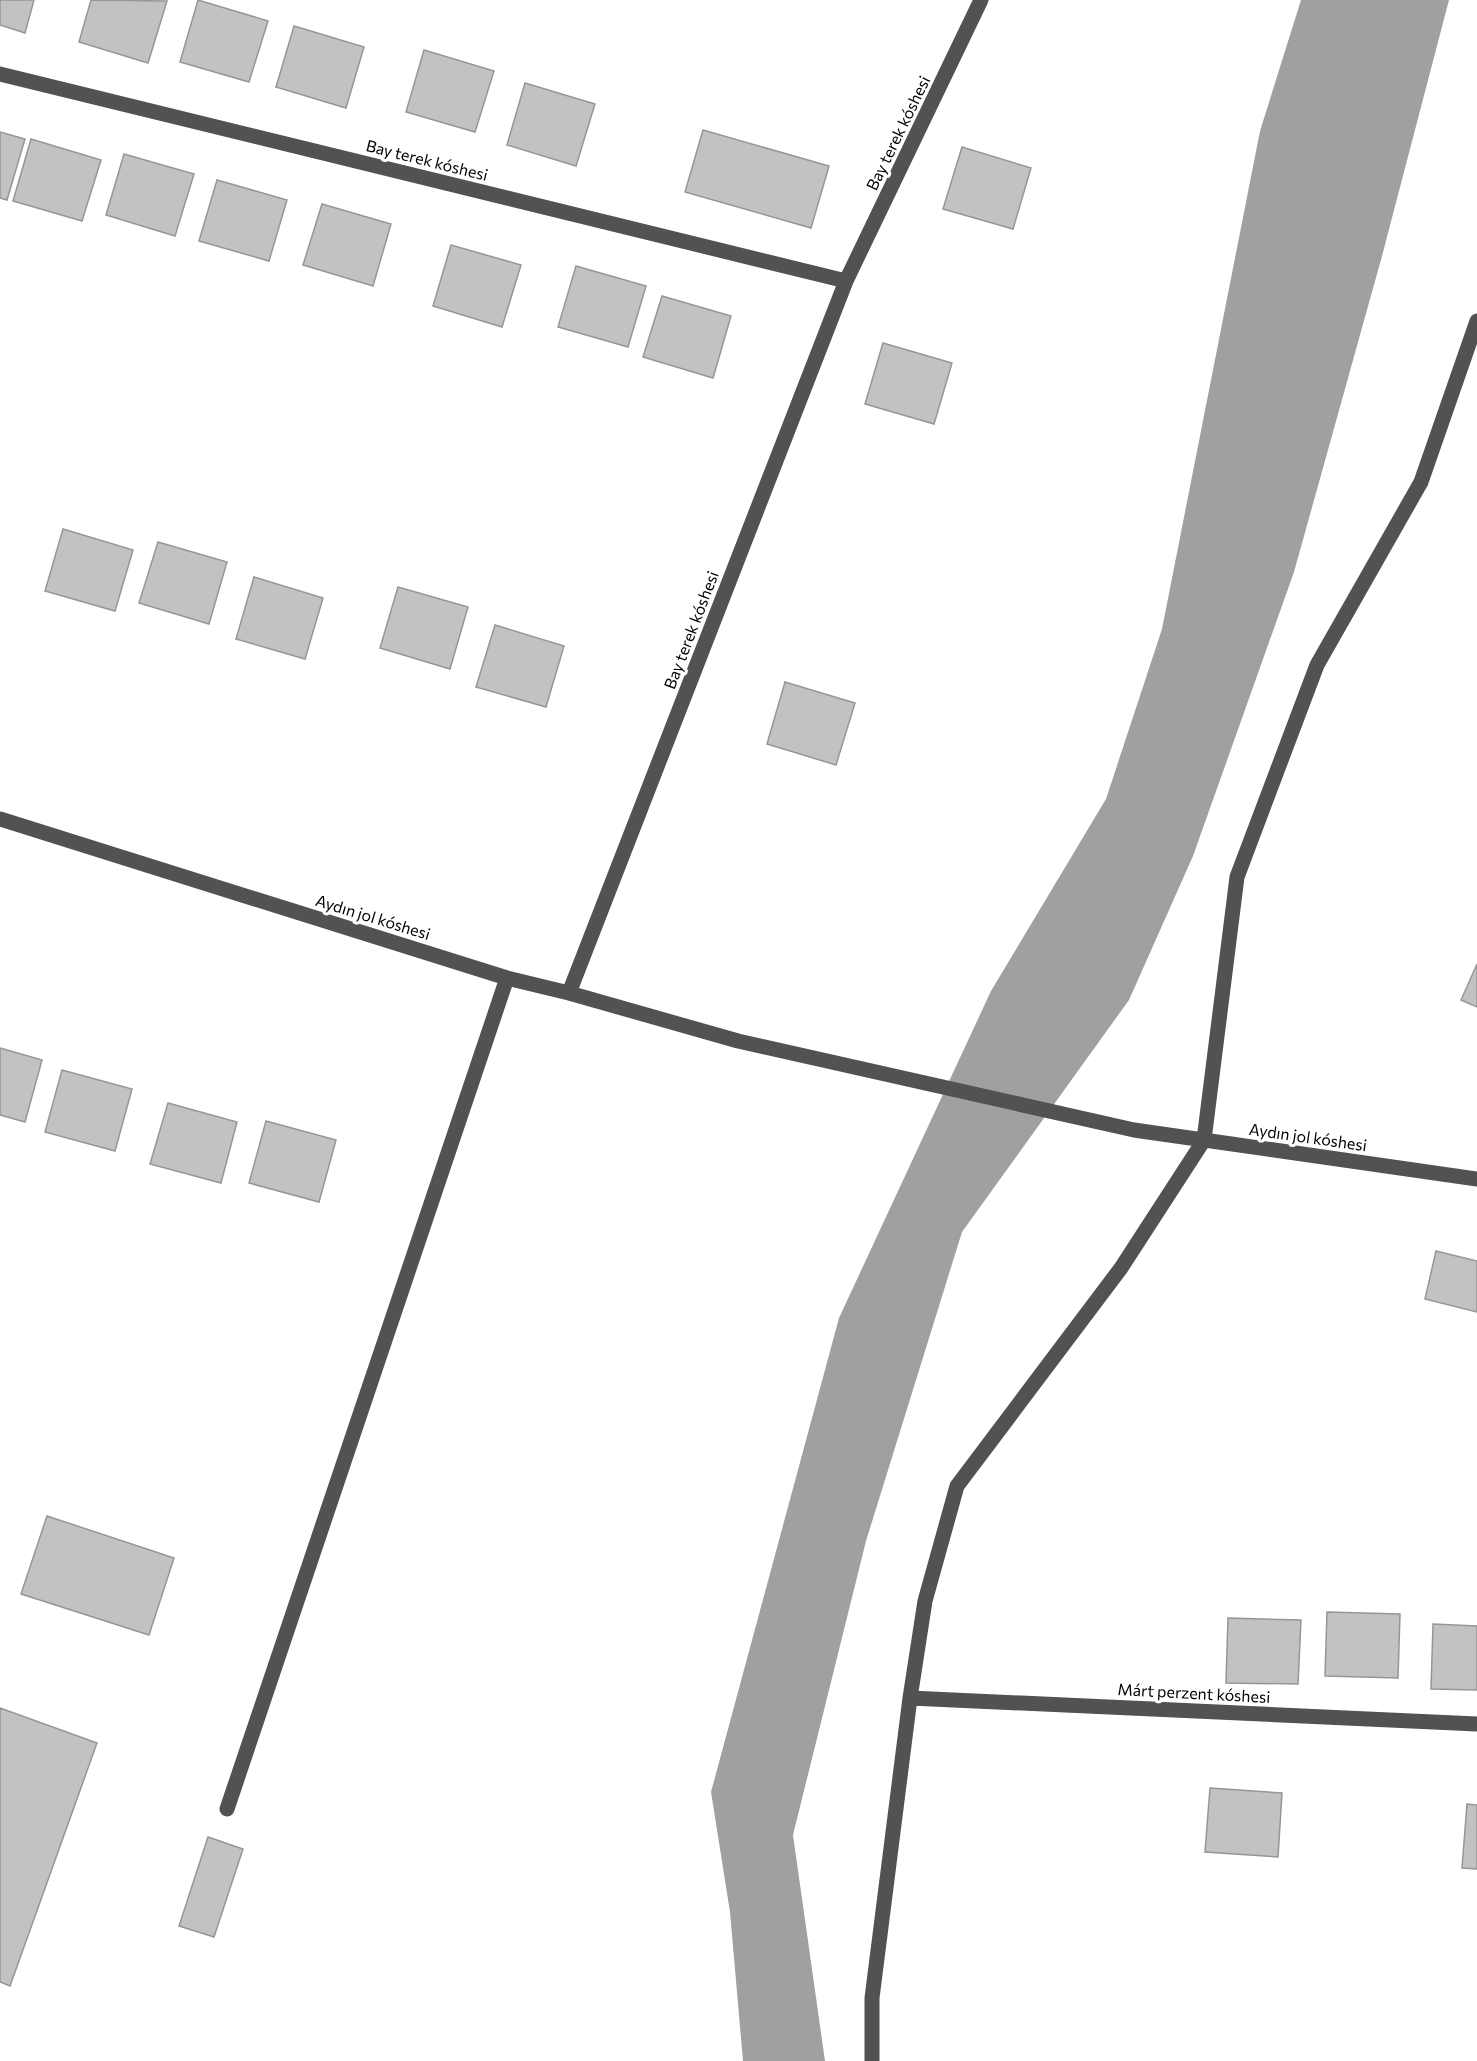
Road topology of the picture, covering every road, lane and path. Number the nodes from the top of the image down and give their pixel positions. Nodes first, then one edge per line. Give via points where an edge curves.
1 (981, 0) edge
2 (0, 74) edge
3 (846, 281) junction
4 (1477, 321) edge
5 (0, 819) edge
6 (507, 978) junction
7 (569, 993) junction
8 (1204, 1140) junction
9 (1477, 1179) edge
10 (910, 1698) junction
11 (1477, 1724) edge
12 (227, 1809) dead end
13 (872, 2061) edge

1 - 3 street, Bay terek kóshesi
2 - 3 street, Bay terek kóshesi
3 - 7 street, Bay terek kóshesi
4 - 8 street via 1421,482 1317,665 1237,877
5 - 6 street, Aydın jol kóshesi
6 - 7 street, Aydın jol kóshesi
6 - 12 street
7 - 8 street, Aydın jol kóshesi via 738,1041 1134,1130
8 - 9 street, Aydın jol kóshesi
8 - 10 street via 1122,1268 957,1486 925,1600
10 - 11 street, Márt perzent kóshesi
10 - 13 street via 872,1998

